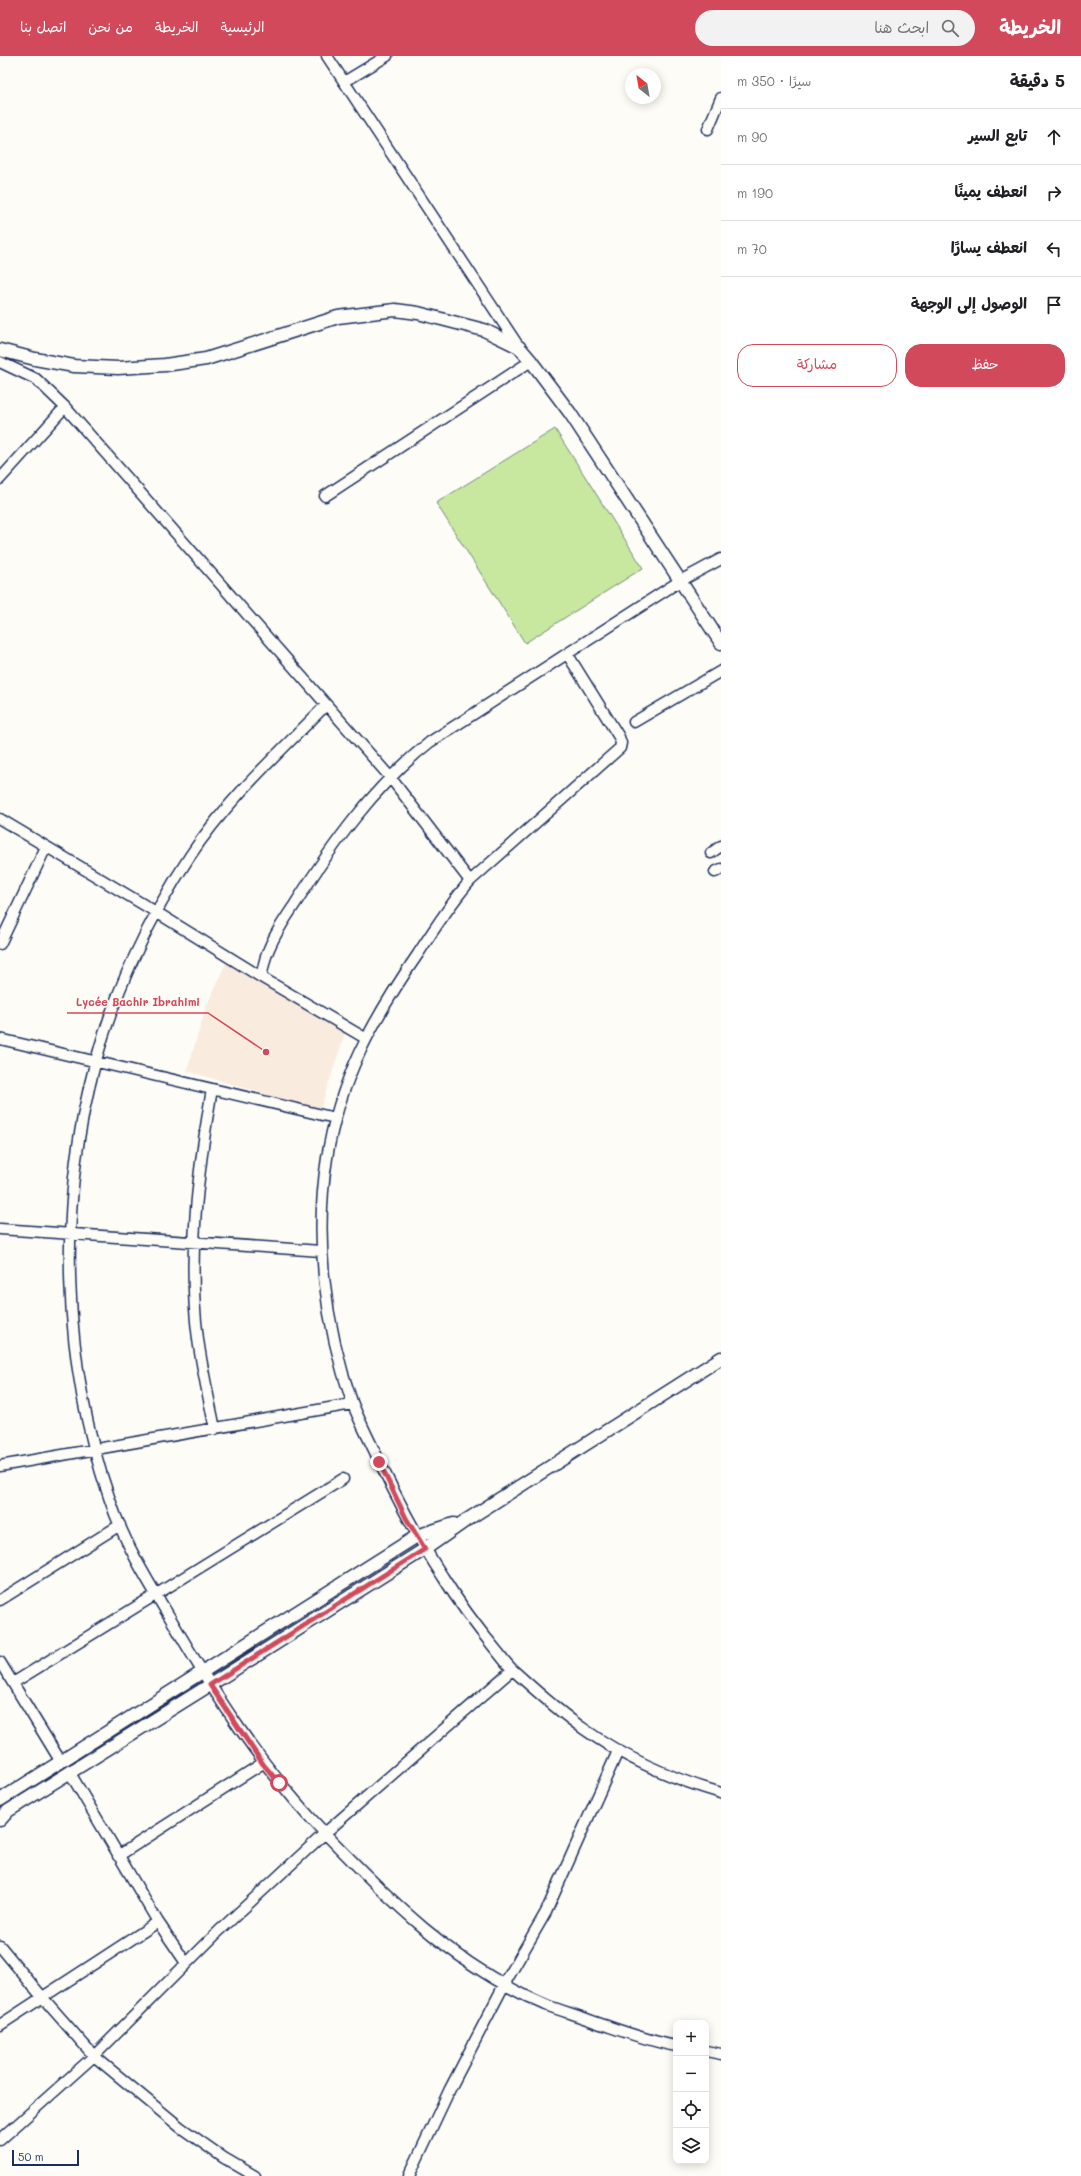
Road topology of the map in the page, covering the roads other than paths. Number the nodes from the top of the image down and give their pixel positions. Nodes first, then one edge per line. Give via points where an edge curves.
1 (327, 56) edge
2 (387, 56) edge
3 (344, 82) junction
4 (721, 98) edge
5 (708, 129) dead end
6 (519, 347) junction
7 (0, 350) edge
8 (531, 361) junction
9 (0, 362) edge
10 (65, 407) junction
11 (0, 479) edge
12 (325, 496) dead end
13 (721, 559) edge
14 (680, 581) junction
15 (721, 643) edge
16 (568, 655) junction
17 (721, 671) edge
18 (326, 705) junction
19 (634, 722) dead end
20 (390, 777) junction
21 (0, 819) edge
22 (721, 846) edge
23 (46, 847) junction
24 (711, 853) dead end
25 (470, 881) junction
26 (156, 912) junction
27 (0, 944) edge
28 (261, 978) junction
29 (365, 1038) junction
30 (0, 1039) edge
31 (96, 1060) junction
32 (212, 1090) junction
33 (335, 1118) junction
34 (0, 1228) edge
35 (70, 1233) junction
36 (195, 1242) junction
37 (321, 1251) junction
38 (721, 1358) edge
39 (352, 1404) junction
40 (215, 1429) junction
41 (94, 1451) junction
42 (0, 1466) edge
43 (343, 1479) dead end
44 (465, 1521) junction
45 (120, 1525) junction
46 (416, 1536) junction
47 (425, 1549) junction
48 (155, 1594) junction
49 (0, 1600) edge
50 (0, 1662) edge
51 (512, 1670) junction
52 (202, 1674) junction
53 (13, 1683) junction
54 (210, 1685) junction
55 (618, 1751) junction
56 (61, 1762) junction
57 (263, 1764) junction
58 (70, 1773) junction
59 (721, 1793) edge
60 (0, 1800) edge
61 (0, 1820) edge
62 (325, 1833) junction
63 (118, 1856) junction
64 (158, 1922) junction
65 (0, 1946) edge
66 (186, 1963) junction
67 (505, 1983) junction
68 (43, 1998) junction
69 (0, 2025) edge
70 (673, 2045) edge
71 (709, 2052) edge
72 (721, 2054) edge
73 (94, 2056) junction
74 (0, 2140) edge
75 (255, 2176) edge
76 (409, 2176) edge

1 - 3 street
2 - 3 street
3 - 6 street
4 - 5 street
6 - 7 main road via 484,330 418,313 394,310 338,318 206,359 165,365 118,368 74,366
6 - 8 main road
8 - 12 street
8 - 14 main road via 570,413
9 - 10 street via 36,379
10 - 11 street
10 - 18 street
13 - 14 street
14 - 15 main road
14 - 16 street
16 - 20 street via 430,742
16 - 25 street via 619,737 620,748
17 - 19 street
18 - 20 street
18 - 26 street via 227,807 191,855
20 - 25 street
20 - 28 street via 340,839 305,888 267,953
21 - 23 street
22 - 24 street
23 - 26 street
23 - 27 street
25 - 29 street via 455,898 388,998
26 - 28 street
26 - 31 street via 120,990
28 - 29 street
29 - 33 street
30 - 31 street
31 - 32 street
31 - 35 street via 77,1153
32 - 33 street
32 - 36 street via 204,1136
33 - 37 street via 322,1200
34 - 35 street
35 - 36 street
35 - 41 street via 72,1313 76,1350
36 - 37 street
36 - 40 street via 198,1339
37 - 39 street via 330,1317
38 - 44 main road
39 - 40 street
39 - 46 street
40 - 41 street
41 - 42 street
41 - 45 street
43 - 48 street
44 - 46 main road
44 - 47 main road
45 - 48 street
45 - 49 street
46 - 47 street
46 - 52 main road
47 - 51 street via 456,1598
47 - 54 main road
48 - 52 street
48 - 53 street
50 - 53 street
51 - 55 street via 582,1728
51 - 62 street
52 - 54 street
52 - 56 main road
53 - 56 street
54 - 57 street
54 - 58 main road
55 - 59 street via 670,1775
55 - 67 street via 546,1912
56 - 60 main road
57 - 62 street
57 - 63 street
58 - 61 main road via 8,1811
58 - 63 street
62 - 66 street
62 - 67 street via 360,1870 423,1928
63 - 64 street
64 - 66 street
64 - 68 street
65 - 68 street
66 - 73 street
67 - 70 street via 544,2004 649,2041
67 - 76 street via 450,2089
68 - 69 street
68 - 73 street
71 - 72 street
73 - 74 street
73 - 75 street via 180,2127

